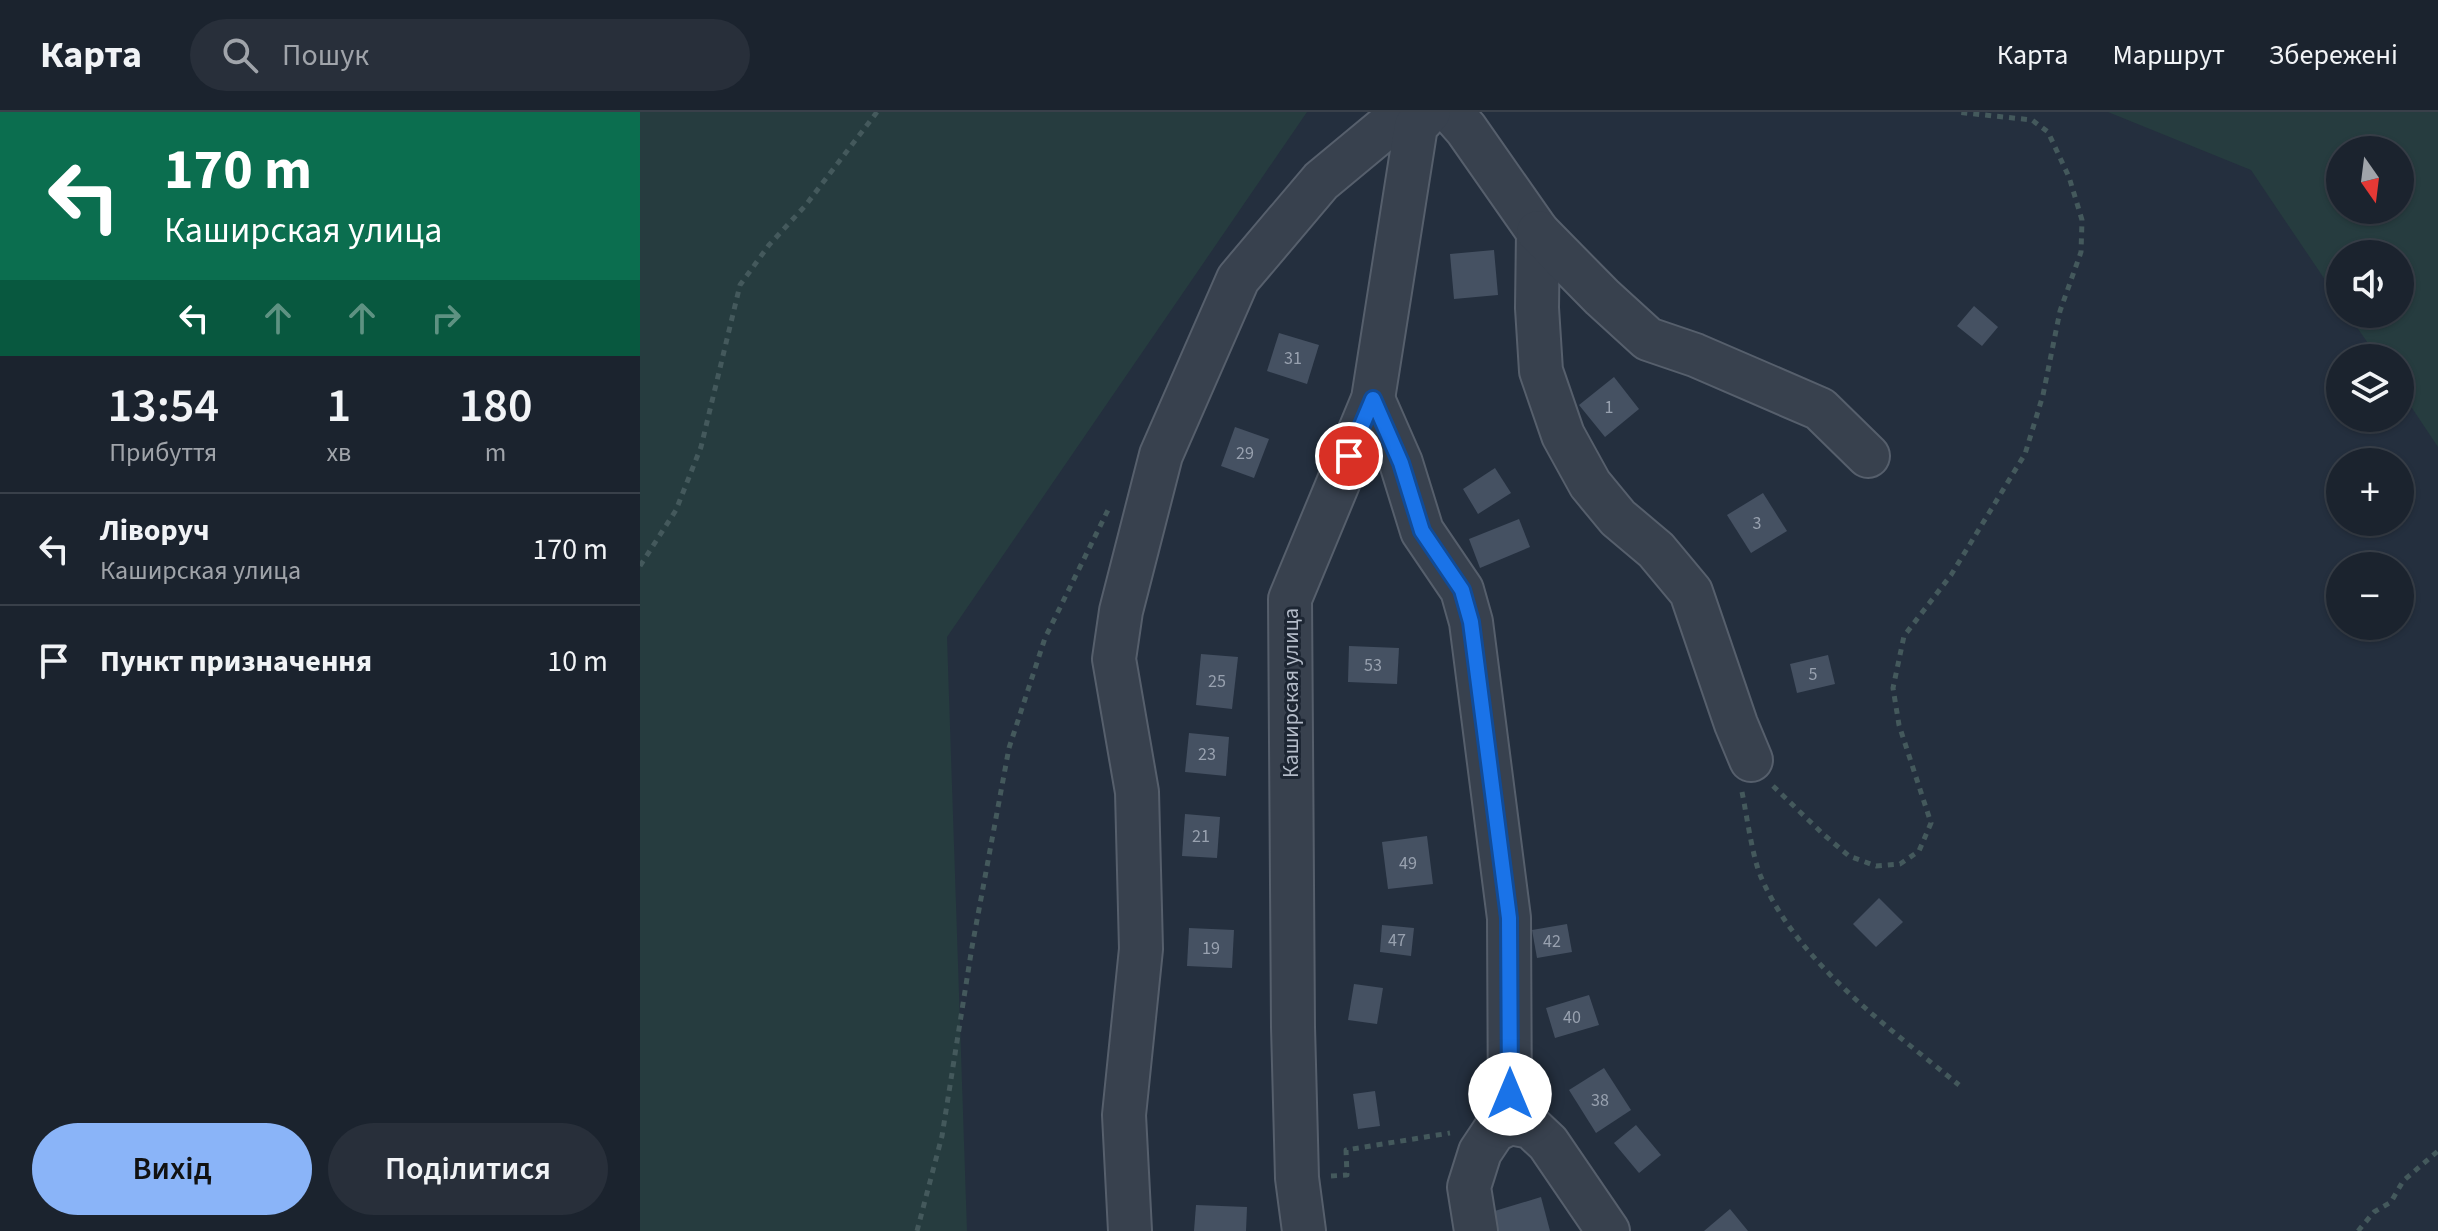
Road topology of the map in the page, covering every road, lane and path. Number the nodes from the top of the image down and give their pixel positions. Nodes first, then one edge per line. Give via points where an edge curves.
1 (877, 112) edge
2 (1956, 112) edge
3 (1425, 116) edge
4 (1538, 232) junction
5 (1373, 399) junction
6 (1868, 456) dead end
7 (1109, 509) dead end
8 (640, 566) edge
9 (1751, 760) junction
10 (1959, 1085) dead end
11 (1510, 1123) junction
12 (1450, 1133) dead end
13 (2438, 1151) edge
14 (1297, 1178) junction
15 (917, 1231) edge
16 (1130, 1231) edge
17 (1304, 1231) edge
18 (1476, 1231) edge
19 (1608, 1231) edge
20 (2358, 1231) edge

1 - 8 path via 740,285 701,447 676,510
2 - 9 path via 2032,120 2048,132 2082,220 2081,252 2060,311 2025,454 1951,575 1904,636 1893,688 1899,725 1931,823 1919,851 1900,864 1876,866 1849,856
3 - 4 street via 1466,129
3 - 5 street, Каширская улица
3 - 16 street via 1321,181 1238,279 1161,455 1114,659 1137,792 1141,949 1124,1115
4 - 6 street via 1648,339 1820,409
4 - 9 street via 1541,371 1563,435 1590,484 1691,592
5 - 11 street via 1422,531 1462,590 1471,622 1509,918
5 - 14 street, Каширская улица via 1290,599
7 - 15 path via 1045,638 1009,748 942,1136
9 - 10 path via 1742,764 1740,784 1760,875 1787,925 1848,994
11 - 18 street via 1494,1131 1480,1152 1469,1187
11 - 19 street via 1531,1127 1548,1143
12 - 14 path via 1346,1150 1347,1175
13 - 20 path
14 - 17 street, Каширская улица

